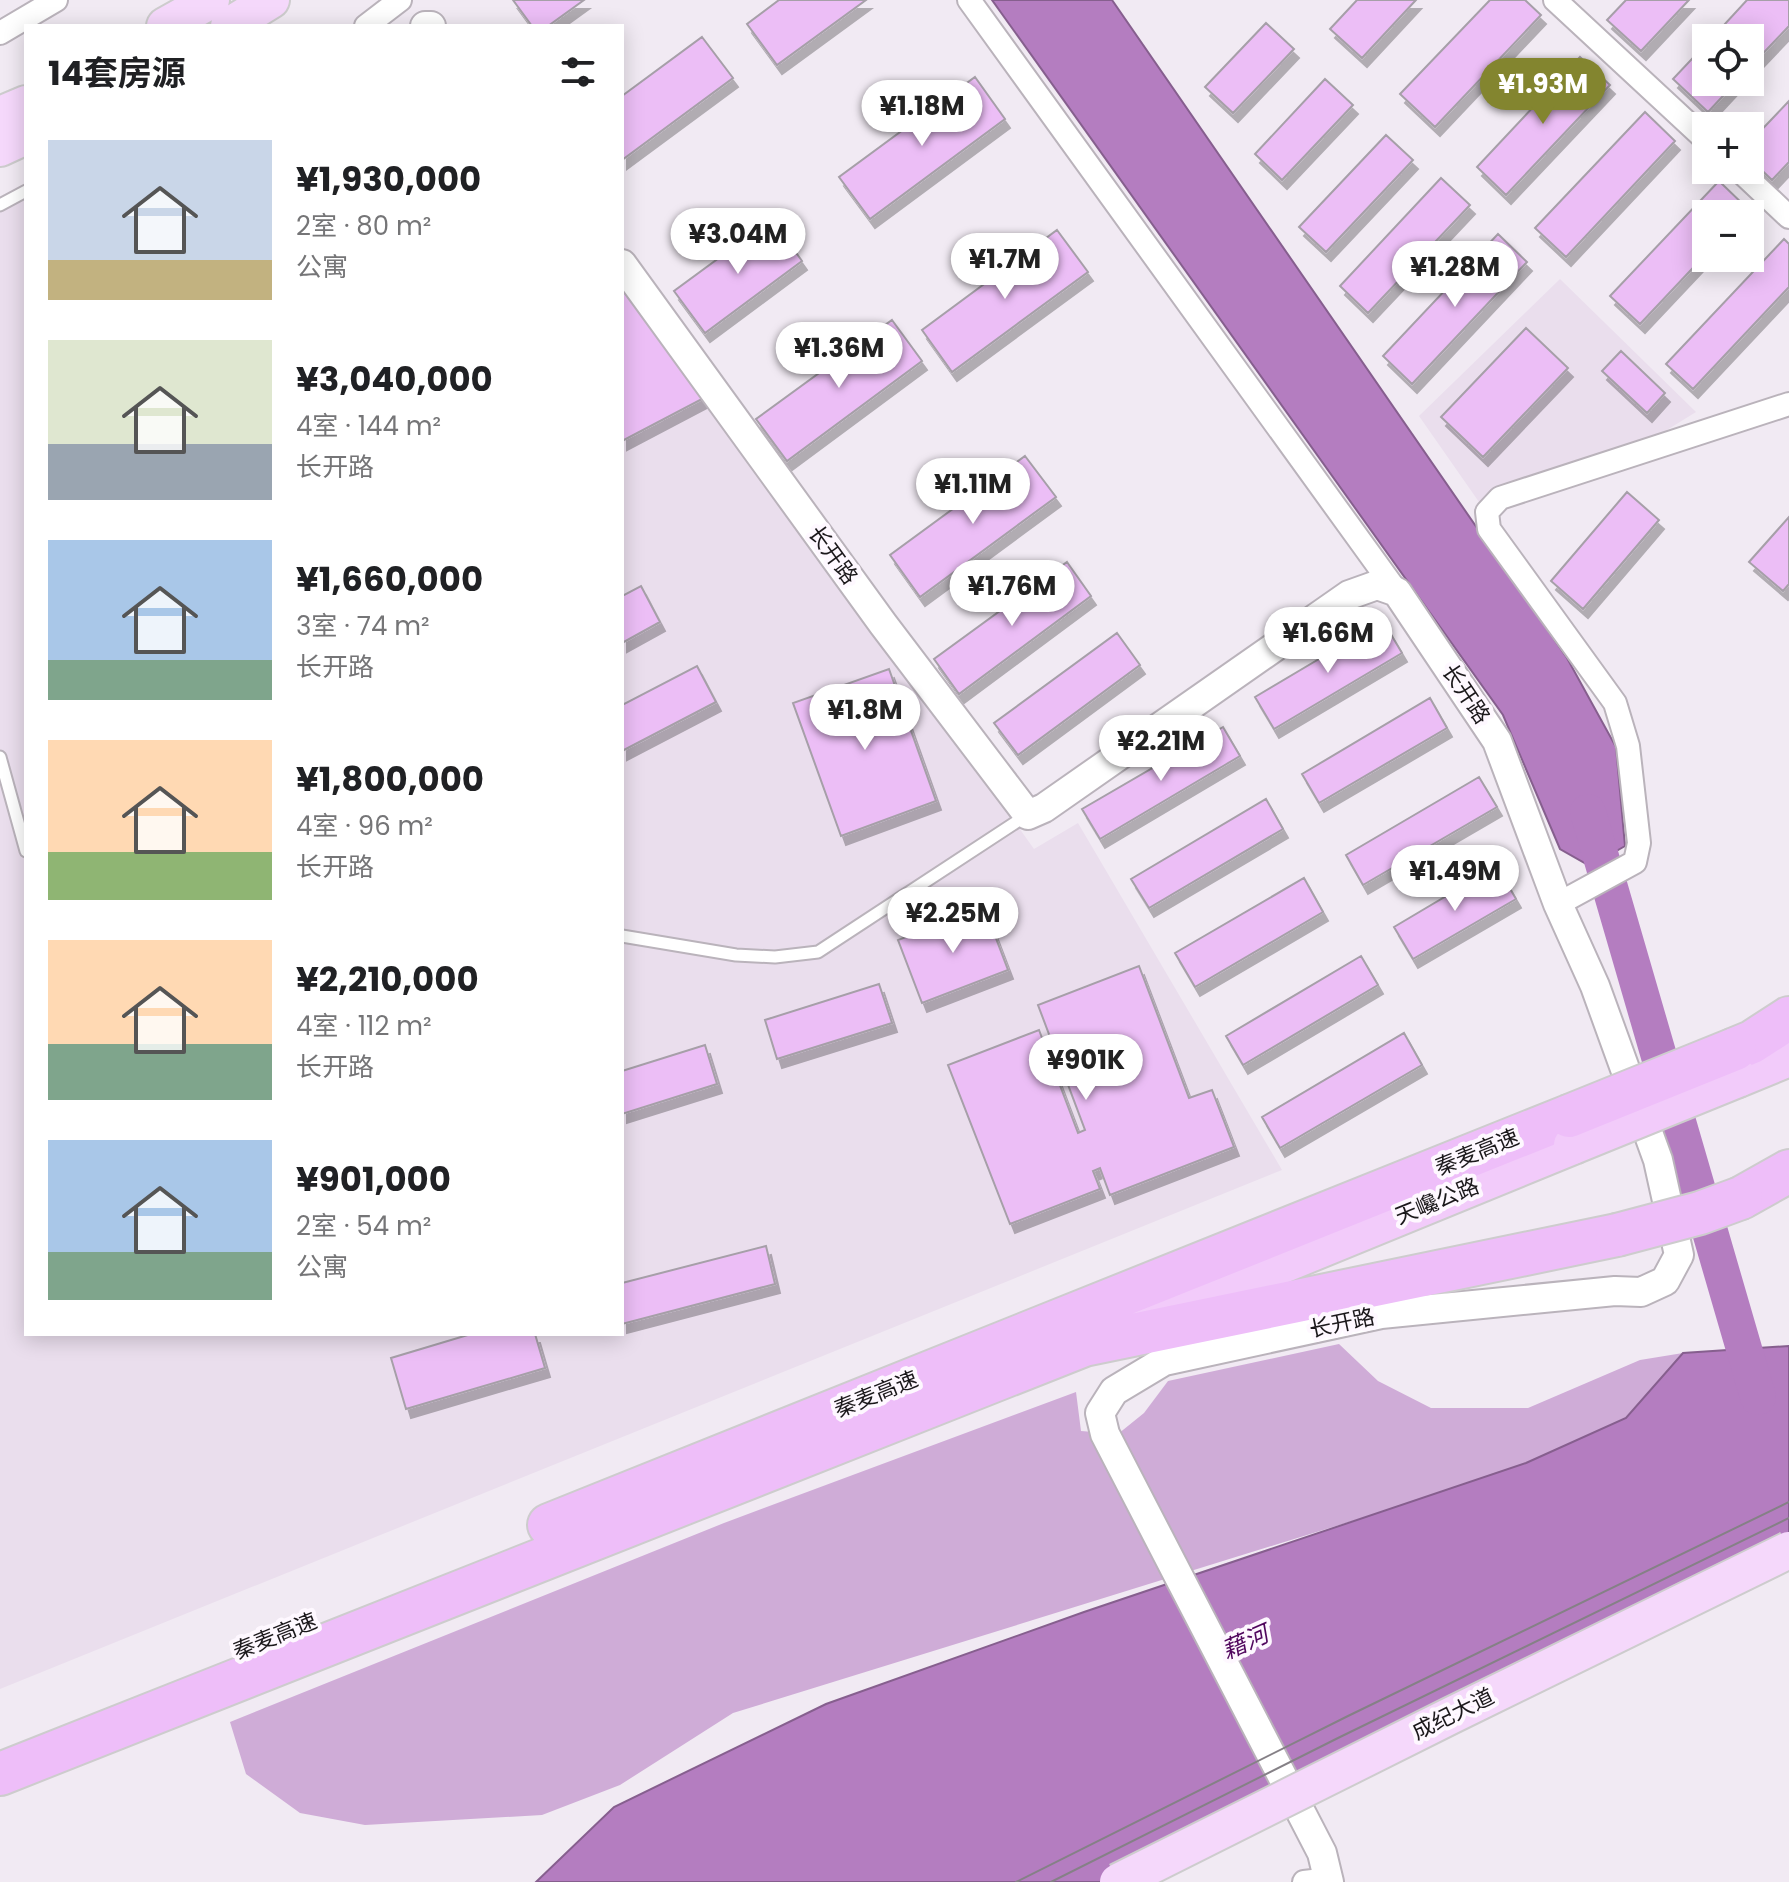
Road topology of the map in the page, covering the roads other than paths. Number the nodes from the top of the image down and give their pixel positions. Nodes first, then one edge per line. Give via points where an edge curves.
1 (56, 0) edge
2 (211, 0) edge
3 (271, 0) edge
4 (400, 0) edge
5 (969, 0) edge
6 (1555, 0) edge
7 (169, 24) edge
8 (232, 24) edge
9 (369, 24) edge
10 (0, 33) edge
11 (1692, 127) edge
12 (1754, 184) edge
13 (24, 192) edge
14 (0, 205) edge
15 (1789, 217) edge
16 (624, 267) edge
17 (1789, 404) edge
18 (1397, 592) junction
19 (0, 757) edge
20 (1028, 815) junction
21 (24, 844) edge
22 (1558, 904) junction
23 (624, 936) edge
24 (1789, 1018) edge
25 (1766, 1044) edge
26 (1789, 1171) edge
27 (1084, 1345) junction
28 (1789, 1550) edge
29 (1789, 1572) edge
30 (0, 1746) edge
31 (0, 1774) edge
32 (1321, 1874) edge
33 (1118, 1882) edge
34 (1166, 1882) edge

1 - 10 street
2 - 7 main road
3 - 8 main road
4 - 9 street
5 - 18 street
6 - 11 street
12 - 15 street
13 - 14 lane
16 - 20 street, 长开路
17 - 22 street via 1500,498 1487,512 1489,529 1615,703 1628,746 1639,843 1635,862
18 - 20 street via 1377,585 1349,595
18 - 22 street, 长开路 via 1497,741
19 - 21 lane
20 - 23 lane via 818,952 736,955
22 - 32 street, 长开路 via 1595,986 1658,1160 1679,1255 1665,1281 1641,1292 1381,1314 1164,1361 1114,1391 1100,1413 1105,1434
24 - 25 highway, 秦麦高速
25 - 27 highway, 天巉公路, bridge
25 - 30 highway, 秦麦高速, bridge via 1569,1116
26 - 27 highway, 秦麦高速, bridge via 1741,1198 1617,1235
27 - 31 highway, 秦麦高速
28 - 33 main road, 成纪大道, bridge
29 - 34 main road, 成纪大道

